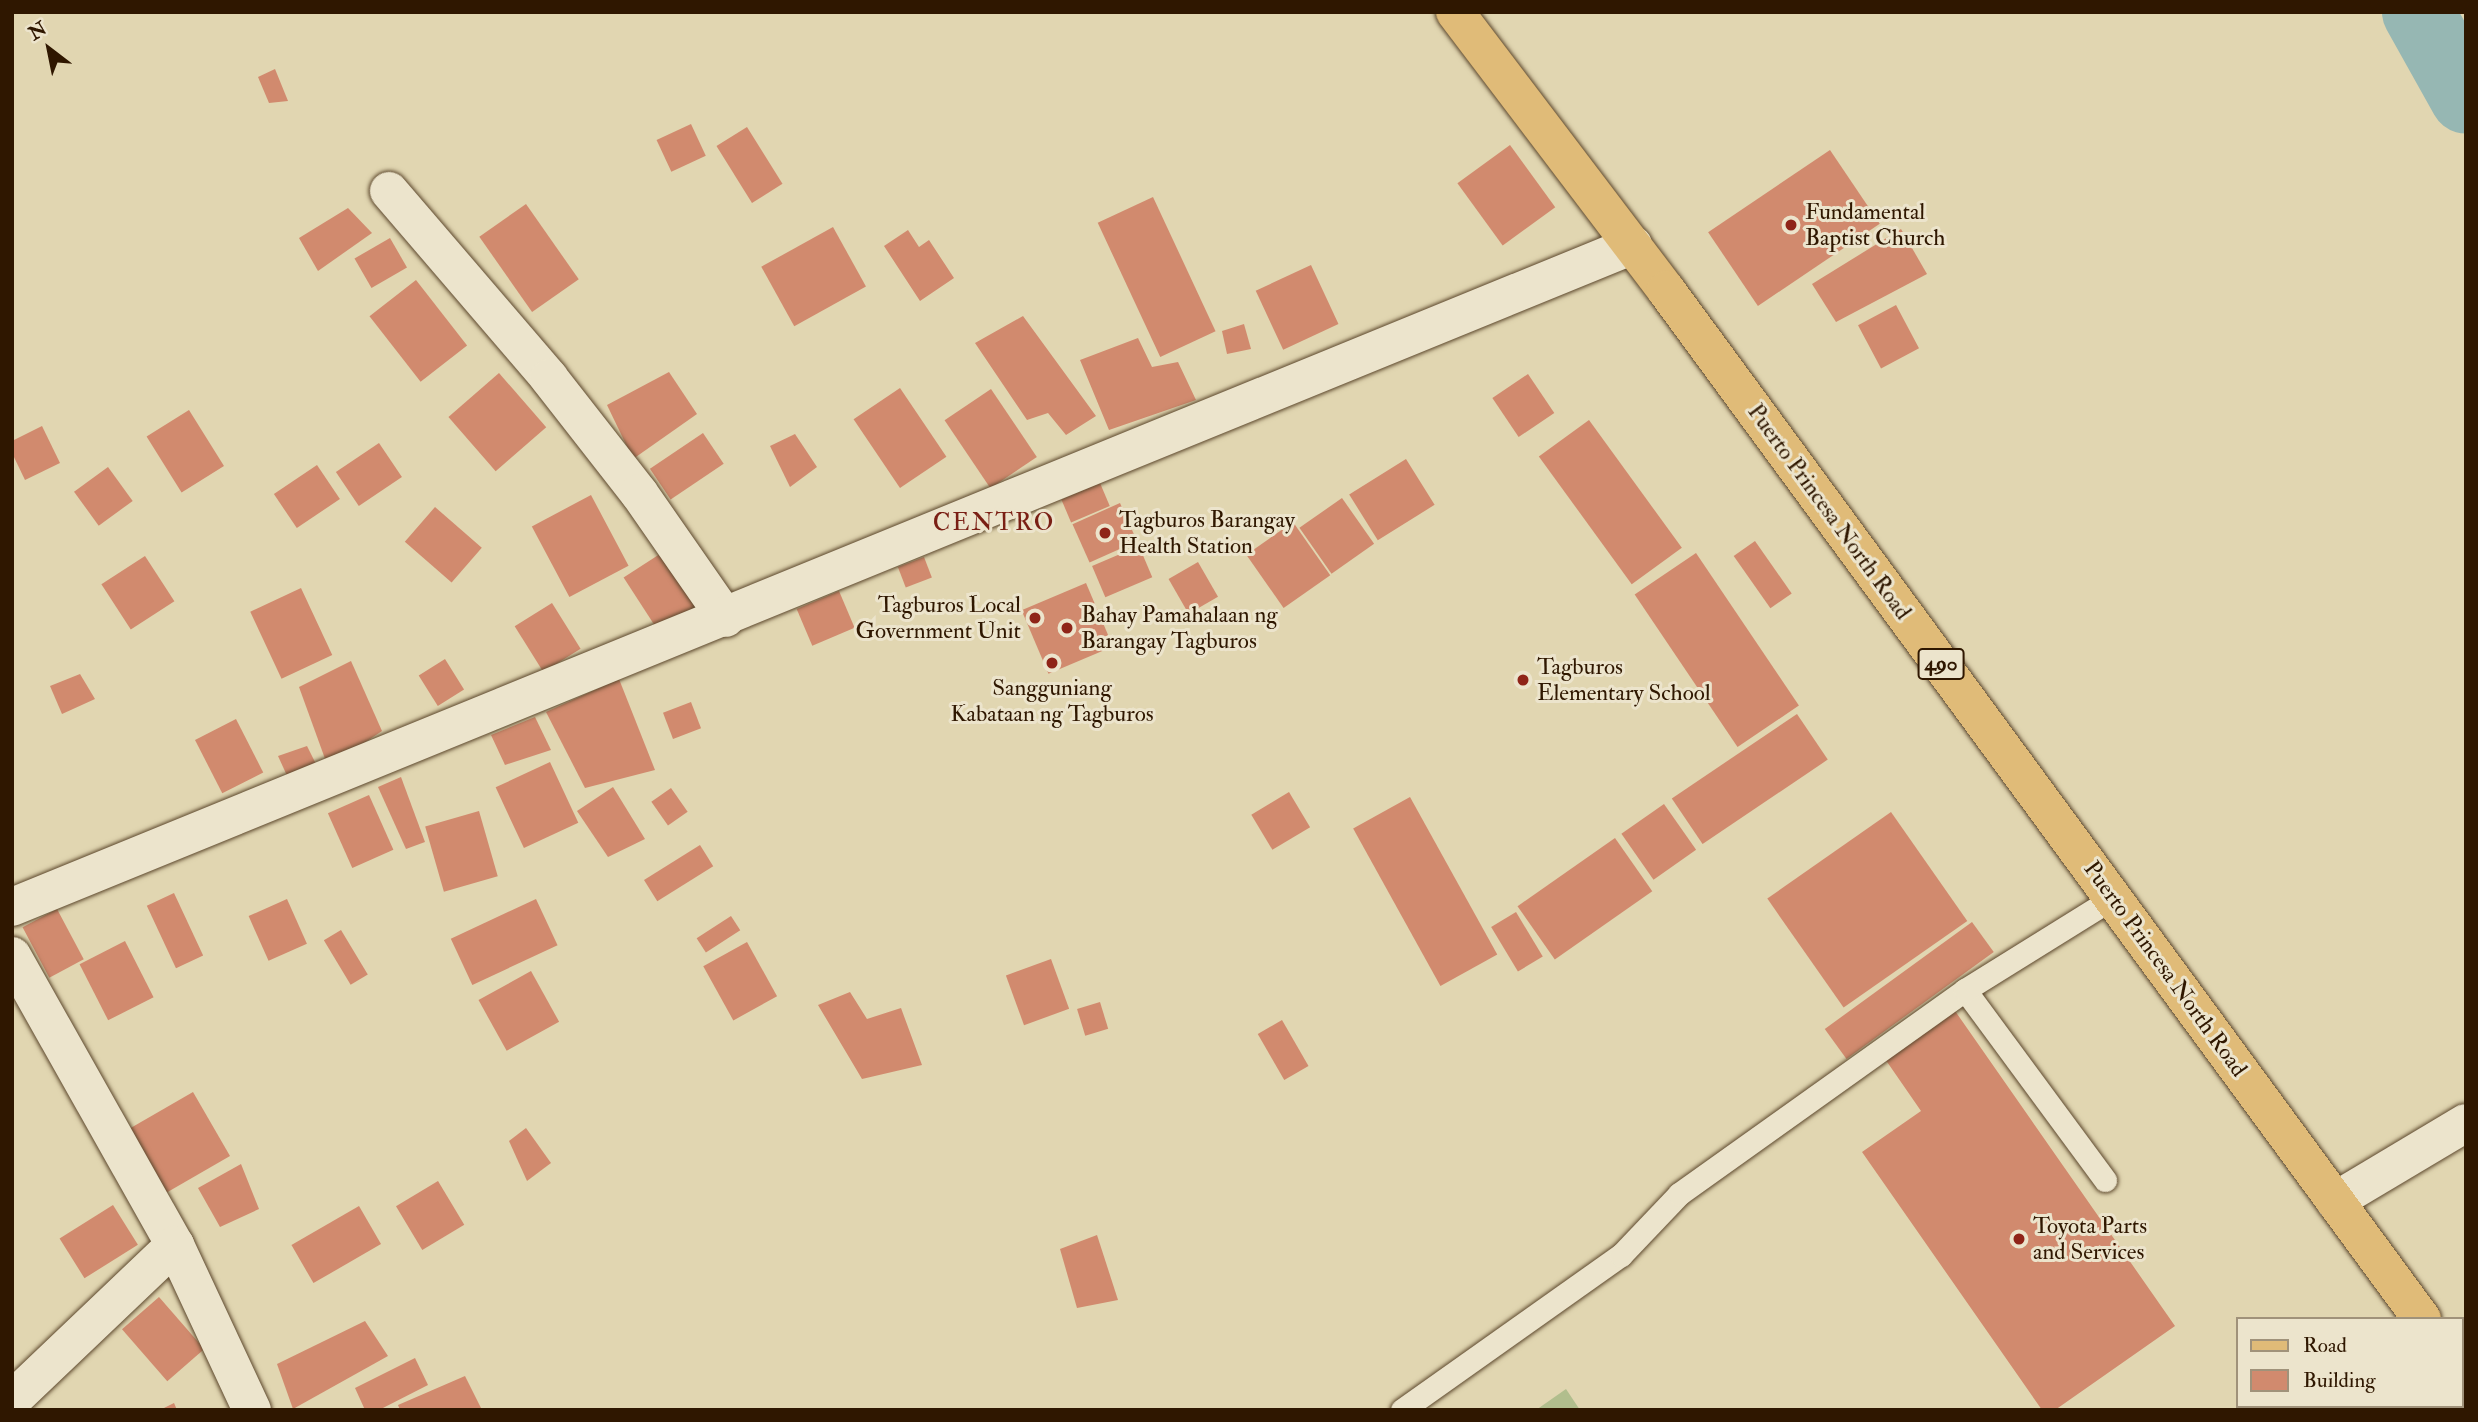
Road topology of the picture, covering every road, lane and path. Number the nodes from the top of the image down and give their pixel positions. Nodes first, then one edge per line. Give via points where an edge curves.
1 (1455, 12) edge
2 (389, 191) dead end
3 (1633, 245) junction
4 (726, 618) junction
5 (2113, 898) junction
6 (12, 907) edge
7 (12, 956) edge
8 (1965, 990) junction
9 (2466, 1123) edge
10 (2105, 1180) dead end
11 (2336, 1201) junction
12 (174, 1245) junction
13 (2421, 1317) edge
14 (12, 1400) edge
15 (252, 1410) edge
16 (1402, 1410) edge

1 - 3 main road, Puerto Princesa North Road / 490
2 - 4 street via 549,378 639,493
3 - 4 street
3 - 5 main road, Puerto Princesa North Road / 490
4 - 6 street
5 - 8 lane
5 - 11 main road, Puerto Princesa North Road / 490
7 - 12 street
8 - 10 lane
8 - 16 lane via 1679,1194 1621,1255
9 - 11 street
11 - 13 main road, Puerto Princesa North Road / 490
12 - 14 street
12 - 15 street

